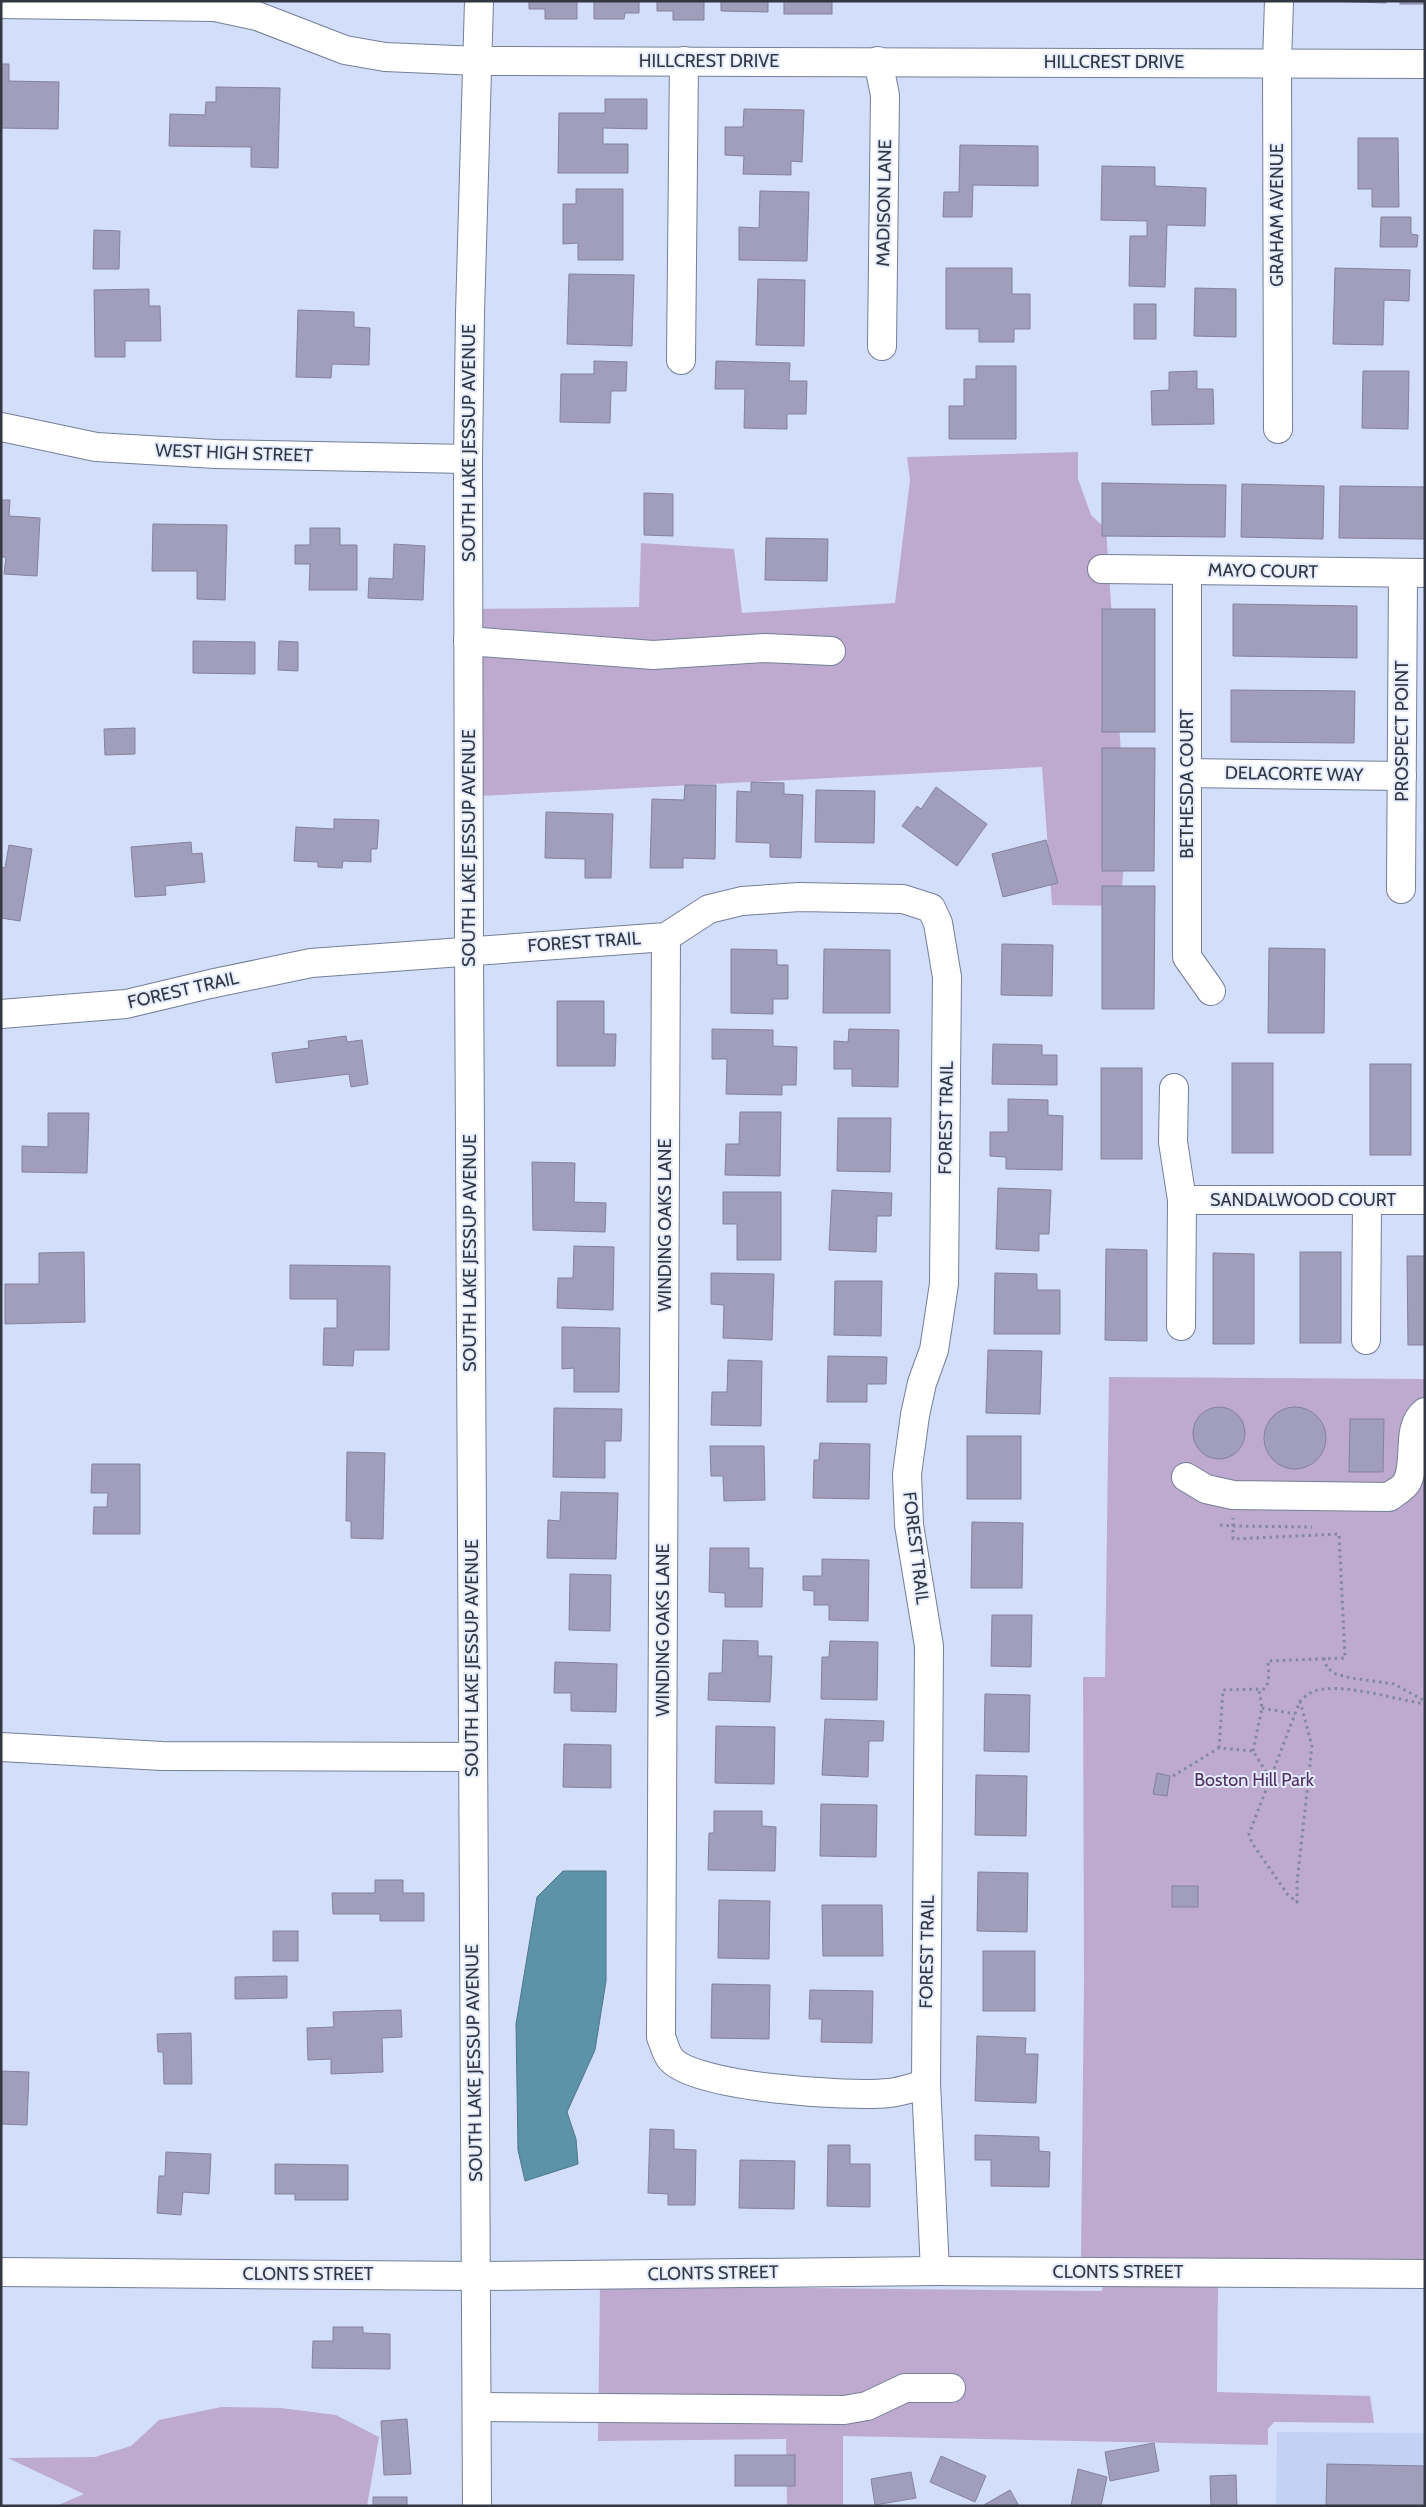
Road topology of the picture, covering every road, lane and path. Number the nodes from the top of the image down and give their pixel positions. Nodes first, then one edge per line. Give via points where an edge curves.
1 (479, 1) edge
2 (1278, 1) edge
3 (1, 4) edge
4 (478, 61) junction
5 (684, 61) junction
6 (878, 61) junction
7 (1276, 63) junction
8 (1425, 64) edge
9 (882, 346) dead end
10 (681, 360) dead end
11 (1, 427) edge
12 (1278, 429) dead end
13 (468, 460) junction
14 (1102, 569) dead end
15 (1187, 570) junction
16 (1414, 573) edge
17 (468, 641) junction
18 (831, 651) dead end
19 (1187, 773) junction
20 (1402, 776) junction
21 (1401, 888) dead end
22 (666, 937) junction
23 (468, 950) junction
24 (1211, 991) dead end
25 (1, 1014) edge
26 (1174, 1088) dead end
27 (1182, 1200) junction
28 (1367, 1200) junction
29 (1425, 1200) edge
30 (1180, 1326) dead end
31 (1366, 1340) dead end
32 (1425, 1412) edge
33 (1186, 1477) dead end
34 (1312, 1527) dead end
35 (1324, 1658) junction
36 (1259, 1690) junction
37 (1300, 1701) junction
38 (1425, 1703) edge
39 (1262, 1708) junction
40 (1295, 1714) junction
41 (1, 1747) edge
42 (1219, 1748) junction
43 (1253, 1751) junction
44 (472, 1757) junction
45 (1173, 1776) dead end
46 (1270, 1778) junction
47 (926, 2084) junction
48 (936, 2271) junction
49 (1, 2272) edge
50 (1425, 2274) edge
51 (477, 2276) junction
52 (951, 2388) dead end
53 (477, 2407) junction
54 (477, 2506) edge

1 - 4 street, SOUTH LAKE JESSUP AVENUE
2 - 7 street, GRAHAM AVENUE
3 - 4 street, HILLCREST DRIVE via 215,7 258,16 345,50 385,57
4 - 5 street, HILLCREST DRIVE
4 - 13 street, SOUTH LAKE JESSUP AVENUE
5 - 6 street, HILLCREST DRIVE
5 - 10 street
6 - 7 street, HILLCREST DRIVE
6 - 9 street, MADISON LANE via 884,95
7 - 8 street, HILLCREST DRIVE
7 - 12 street, GRAHAM AVENUE
11 - 13 street, WEST HIGH STREET via 96,447 216,454
13 - 17 street, SOUTH LAKE JESSUP AVENUE
14 - 15 street, MAYO COURT
15 - 16 street, MAYO COURT
15 - 19 street, BETHESDA COURT
16 - 20 street, PROSPECT POINT
17 - 18 street via 653,655 766,648
17 - 23 street, SOUTH LAKE JESSUP AVENUE
19 - 20 street, DELACORTE WAY
19 - 24 street, BETHESDA COURT via 1187,957
20 - 21 street, PROSPECT POINT
22 - 23 street, FOREST TRAIL
22 - 47 street, WINDING OAKS LANE via 661,2037 670,2059 691,2071 743,2085 890,2094
22 - 47 street, FOREST TRAIL via 709,909 742,901 799,897 903,899 930,908 938,923 947,977 944,1284 934,1350 922,1384 907,1474 910,1525 929,1646
23 - 25 street, FOREST TRAIL via 311,963 126,1004
23 - 44 street, SOUTH LAKE JESSUP AVENUE
26 - 27 street via 1173,1142
27 - 28 street, SANDALWOOD COURT
27 - 30 street
28 - 29 street, SANDALWOOD COURT
28 - 31 street
32 - 33 street via 1413,1431 1414,1456 1406,1483 1389,1497 1233,1495 1206,1489
34 - 35 path via 1233,1526 1233,1539 1339,1534 1345,1658
35 - 36 path via 1268,1661 1267,1686
35 - 38 path via 1327,1668 1336,1674 1394,1684
36 - 39 path
36 - 42 path via 1223,1690
37 - 38 path via 1323,1688
37 - 40 path
37 - 46 path via 1312,1746 1297,1902 1288,1895 1249,1834
39 - 40 path
39 - 43 path
40 - 46 path
41 - 44 street via 162,1756
42 - 43 path
42 - 45 path
43 - 46 path
44 - 51 street, SOUTH LAKE JESSUP AVENUE
47 - 48 street, FOREST TRAIL
48 - 50 street, CLONTS STREET
48 - 51 street, CLONTS STREET
49 - 51 street, CLONTS STREET
51 - 53 street, SOUTH LAKE JESSUP AVENUE
52 - 53 street via 905,2388 866,2406 844,2410
53 - 54 street, SOUTH LAKE JESSUP AVENUE

